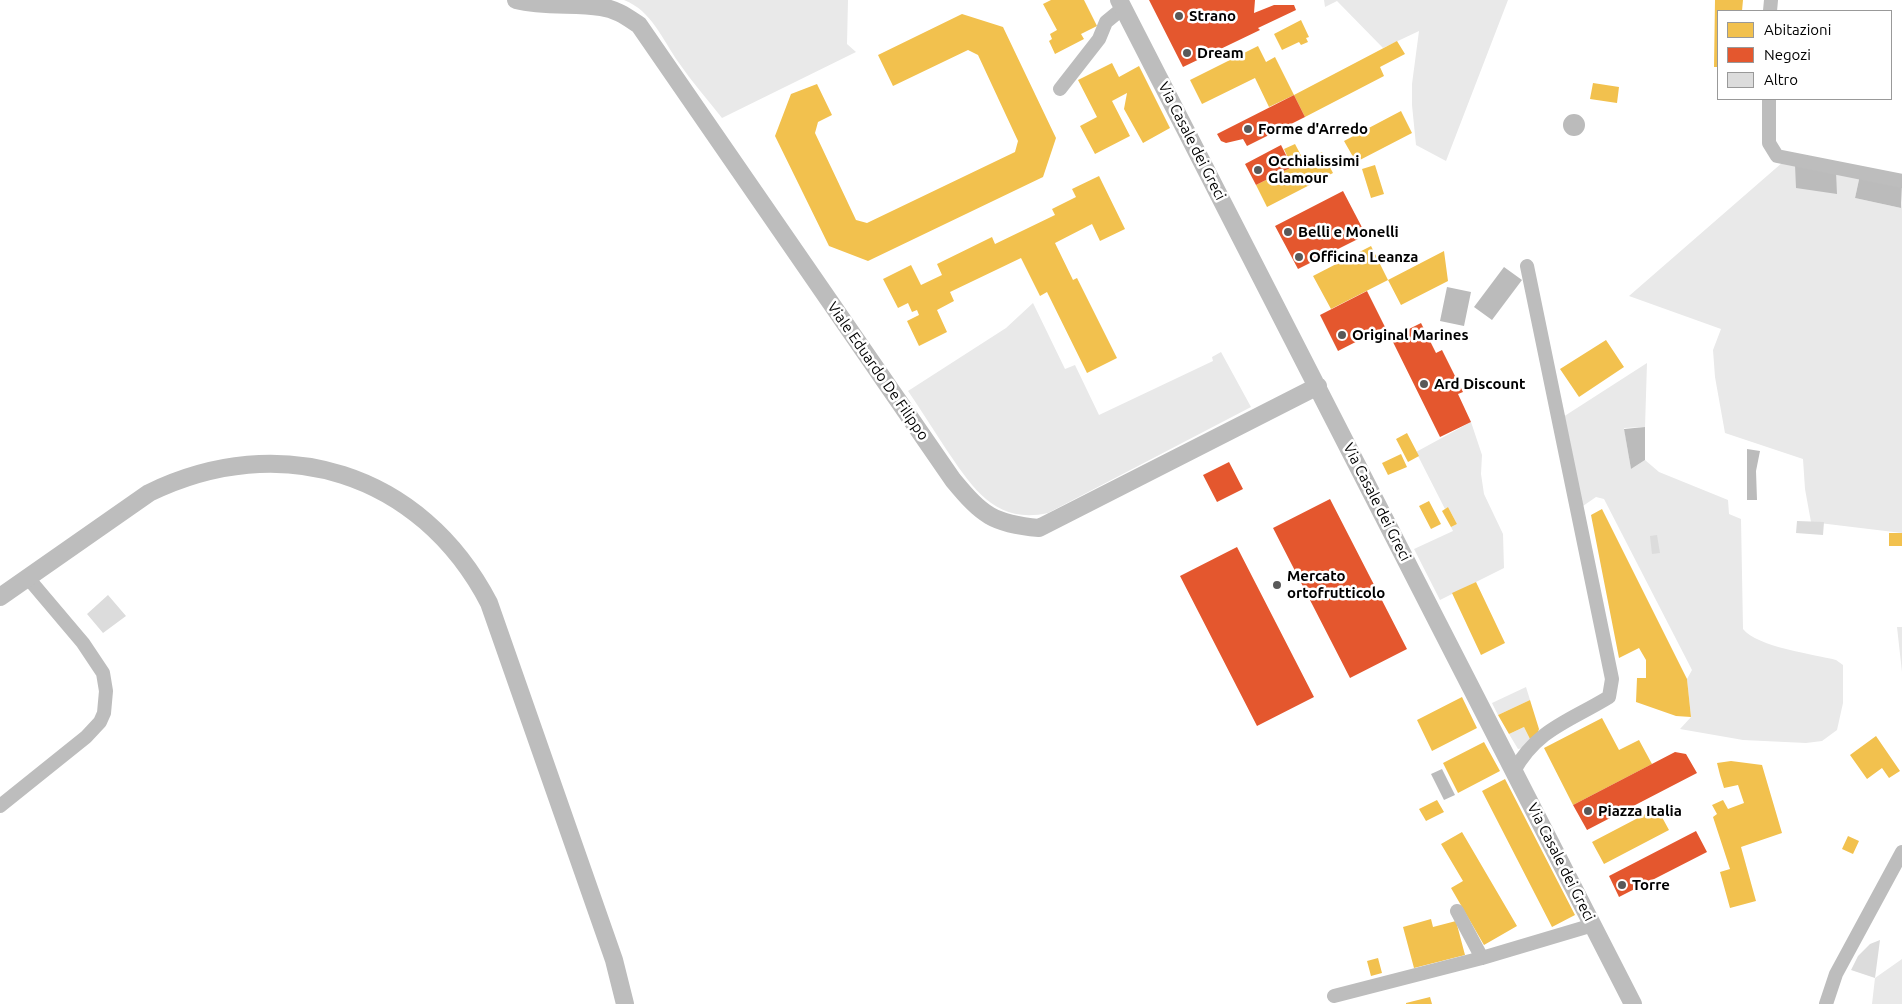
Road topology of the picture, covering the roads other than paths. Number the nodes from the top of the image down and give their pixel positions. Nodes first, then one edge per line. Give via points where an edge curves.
1 (516, 0) edge
2 (1121, 4) edge
3 (1060, 89) dead end
4 (1769, 100) edge
5 (1902, 181) edge
6 (1526, 266) dead end
7 (1318, 386) junction
8 (28, 578) junction
9 (0, 597) edge
10 (1514, 772) junction
11 (0, 806) edge
12 (1902, 852) edge
13 (1457, 911) dead end
14 (1593, 925) junction
15 (1482, 958) junction
16 (1334, 996) dead end
17 (625, 1004) edge
18 (1633, 1004) edge
19 (1826, 1004) edge

1 - 7 street, Viale Eduardo De Filippo via 536,5 602,7 622,13 639,25 953,480 972,503 991,518 1014,526 1039,528
2 - 3 street via 1106,22 1099,39
2 - 7 street, Via Casale dei Greci
4 - 5 street via 1769,143 1778,156
6 - 10 street via 1612,679 1609,697 1572,716 1535,741 1523,754
7 - 10 street, Via Casale dei Greci
8 - 9 street
8 - 11 street via 83,642 103,672 106,691 104,713 86,737
8 - 17 street via 149,493 175,481 228,466 282,464 336,473 367,484 411,510 443,536 464,560 489,603 614,960
10 - 14 street, Via Casale dei Greci
12 - 19 street via 1836,974
13 - 15 street
14 - 15 street
14 - 18 street, Via Casale dei Greci
15 - 16 street

